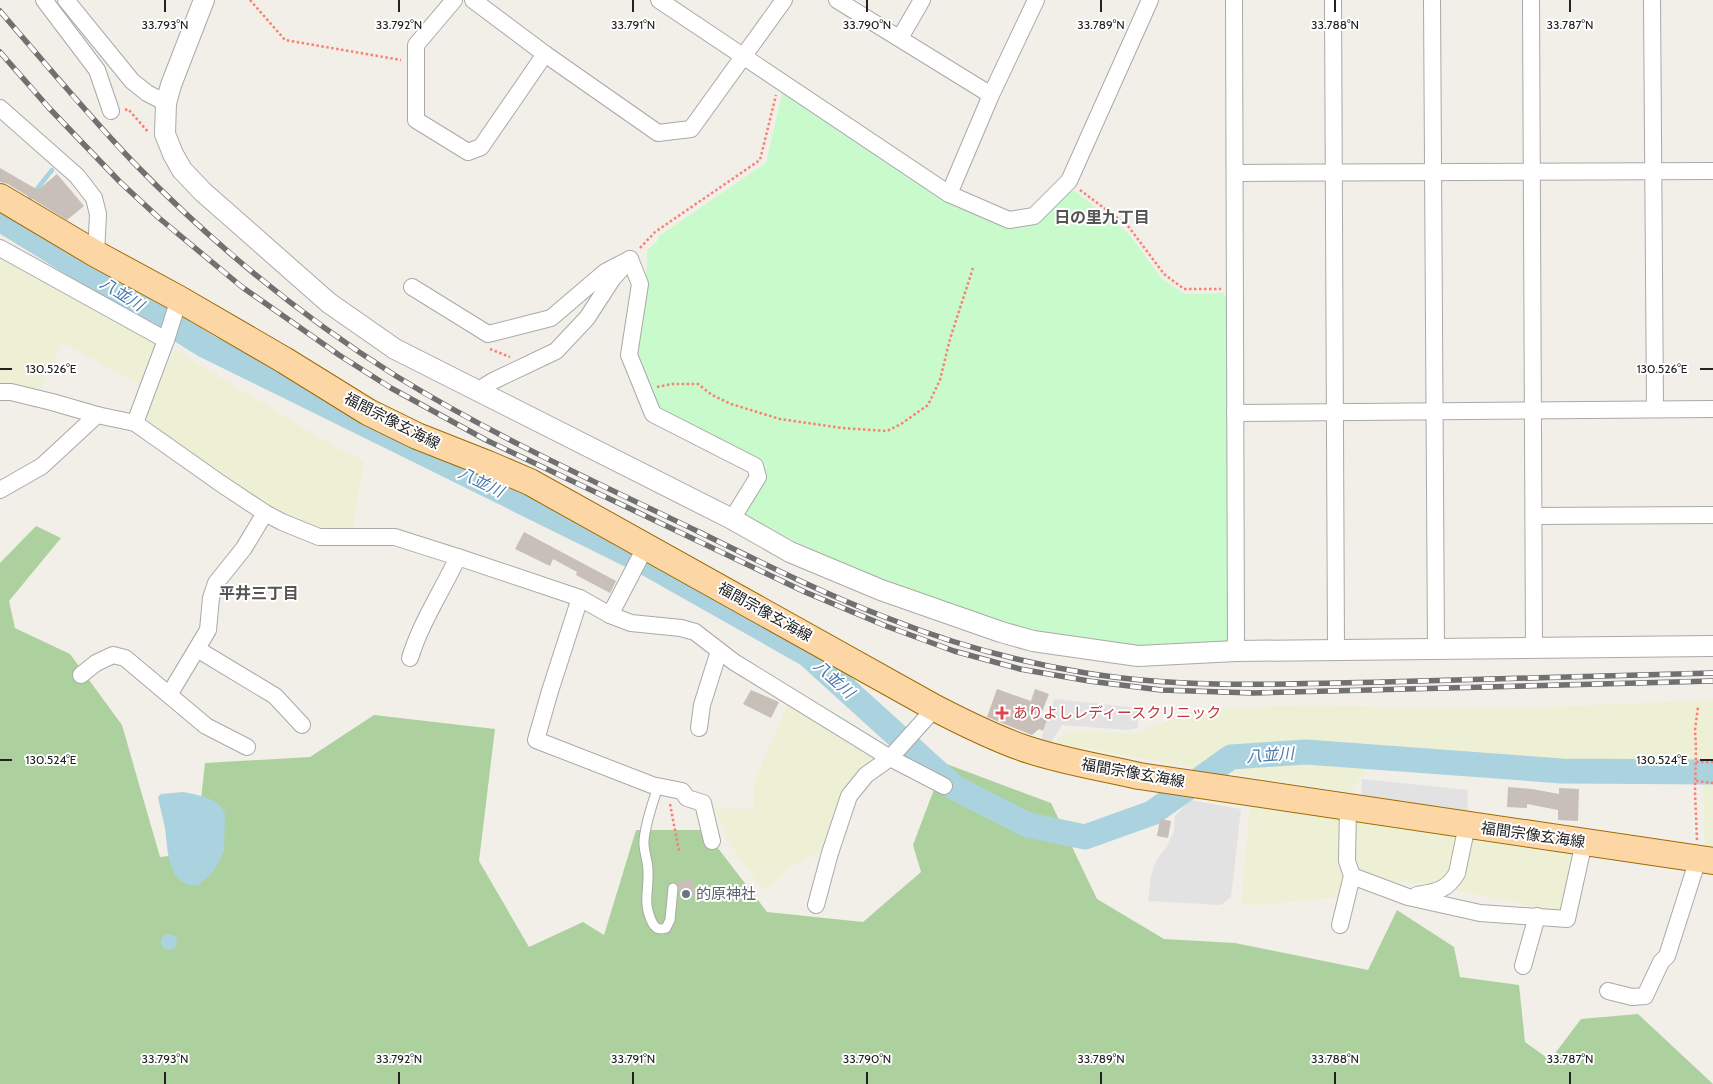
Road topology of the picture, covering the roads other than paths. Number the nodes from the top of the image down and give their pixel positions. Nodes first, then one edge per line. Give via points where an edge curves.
1 (44, 0) edge
2 (66, 0) edge
3 (204, 0) edge
4 (454, 0) edge
5 (473, 0) edge
6 (659, 0) edge
7 (784, 0) edge
8 (837, 0) edge
9 (922, 0) edge
10 (1036, 0) edge
11 (1150, 0) edge
12 (1234, 0) edge
13 (1333, 0) edge
14 (1432, 0) edge
15 (1532, 0) edge
16 (1652, 0) edge
17 (900, 38) junction
18 (545, 54) junction
19 (745, 56) junction
20 (991, 95) junction
21 (166, 103) junction
22 (0, 108) edge
23 (111, 111) dead end
24 (1713, 171) edge
25 (1433, 172) junction
26 (1531, 172) junction
27 (1654, 172) junction
28 (1235, 173) junction
29 (1334, 173) junction
30 (949, 194) junction
31 (0, 197) edge
32 (0, 248) edge
33 (96, 254) junction
34 (630, 259) junction
35 (412, 287) dead end
36 (178, 305) junction
37 (167, 338) junction
38 (478, 391) junction
39 (0, 392) edge
40 (1654, 408) junction
41 (1713, 409) edge
42 (1336, 411) junction
43 (1435, 411) junction
44 (1533, 411) junction
45 (1235, 412) junction
46 (97, 415) junction
47 (135, 423) junction
48 (0, 490) edge
49 (265, 513) junction
50 (1713, 515) edge
51 (1534, 516) junction
52 (732, 519) junction
53 (643, 551) junction
54 (458, 557) junction
55 (580, 598) junction
56 (610, 616) junction
57 (1713, 646) edge
58 (1534, 648) junction
59 (197, 649) junction
60 (1336, 650) junction
61 (1436, 650) junction
62 (719, 651) junction
63 (1236, 652) junction
64 (410, 658) dead end
65 (81, 675) dead end
66 (169, 695) junction
67 (935, 708) junction
68 (302, 725) dead end
69 (699, 728) dead end
70 (247, 747) dead end
71 (890, 758) junction
72 (944, 786) dead end
73 (662, 787) junction
74 (1348, 806) junction
75 (1466, 825) junction
76 (712, 842) dead end
77 (1584, 842) junction
78 (1706, 860) edge
79 (1352, 876) junction
80 (673, 888) dead end
81 (1408, 897) junction
82 (816, 905) dead end
83 (1536, 916) junction
84 (1340, 925) dead end
85 (1523, 966) dead end
86 (1608, 991) dead end

1 - 23 street via 97,70
2 - 21 street via 132,81
3 - 21 street
4 - 18 street via 416,45 416,120 468,152 481,147
5 - 18 street
6 - 19 street
7 - 19 street
8 - 17 street
9 - 17 street
10 - 20 street
11 - 30 street via 1069,181 1034,216 1009,220
12 - 28 street
13 - 29 street
14 - 25 street
15 - 26 street
16 - 27 street
17 - 20 street
18 - 19 street via 658,133 691,129
19 - 30 street
20 - 30 street
21 - 38 street via 165,134 173,154 182,170 202,192 336,308 395,349
22 - 33 street via 77,176 94,198 98,214
24 - 27 street
25 - 26 street
25 - 29 street
25 - 43 street
26 - 27 street
26 - 44 street
27 - 40 street
28 - 29 street
28 - 45 street
29 - 42 street
31 - 33 main road, 福間宗像玄海線
32 - 37 street
33 - 36 main road, 福間宗像玄海線
34 - 35 street via 605,272 550,318 488,334
34 - 38 street via 613,278 587,318 556,351
34 - 52 street via 640,284 629,355 653,414 755,466 758,477
36 - 37 street
36 - 53 main road, 福間宗像玄海線 via 284,360 368,412 417,436 530,482
37 - 47 street
38 - 52 street
39 - 46 street via 11,392
40 - 41 street
40 - 44 street
42 - 43 street
42 - 45 street
42 - 60 street
43 - 44 street
43 - 61 street
44 - 51 street
45 - 63 street
46 - 47 street
46 - 48 street via 42,466
47 - 49 street
49 - 54 street via 319,537 395,537
49 - 59 street via 244,548 216,583 208,630
50 - 51 street
51 - 58 street
52 - 63 street via 790,552 881,590 1033,641 1138,656
53 - 56 street
53 - 67 main road, 福間宗像玄海線
54 - 55 street
54 - 64 street via 417,636
55 - 56 street
55 - 73 street via 536,740
56 - 62 street via 631,623 695,632
57 - 58 street
58 - 61 street
59 - 66 street
59 - 68 street via 275,696
60 - 61 street
60 - 63 street
62 - 69 street via 702,705
62 - 71 street
65 - 66 street via 113,655 125,658
66 - 70 street via 206,726
67 - 71 street
67 - 74 main road, 福間宗像玄海線 via 986,734 1064,760 1139,776
71 - 72 street
71 - 82 street via 866,775 849,796
73 - 76 street via 682,791 688,798 703,803
73 - 80 lane via 651,808 644,838 648,873 647,913 655,928 660,930 666,928 670,920
74 - 75 main road, 福間宗像玄海線
74 - 79 street via 1347,861
75 - 77 main road, 福間宗像玄海線
75 - 81 street via 1453,880 1438,892
77 - 78 main road, 福間宗像玄海線
77 - 83 street via 1566,919
78 - 86 street via 1667,956 1645,996 1632,998
79 - 81 street
79 - 84 street
81 - 83 street via 1480,913
83 - 85 street

